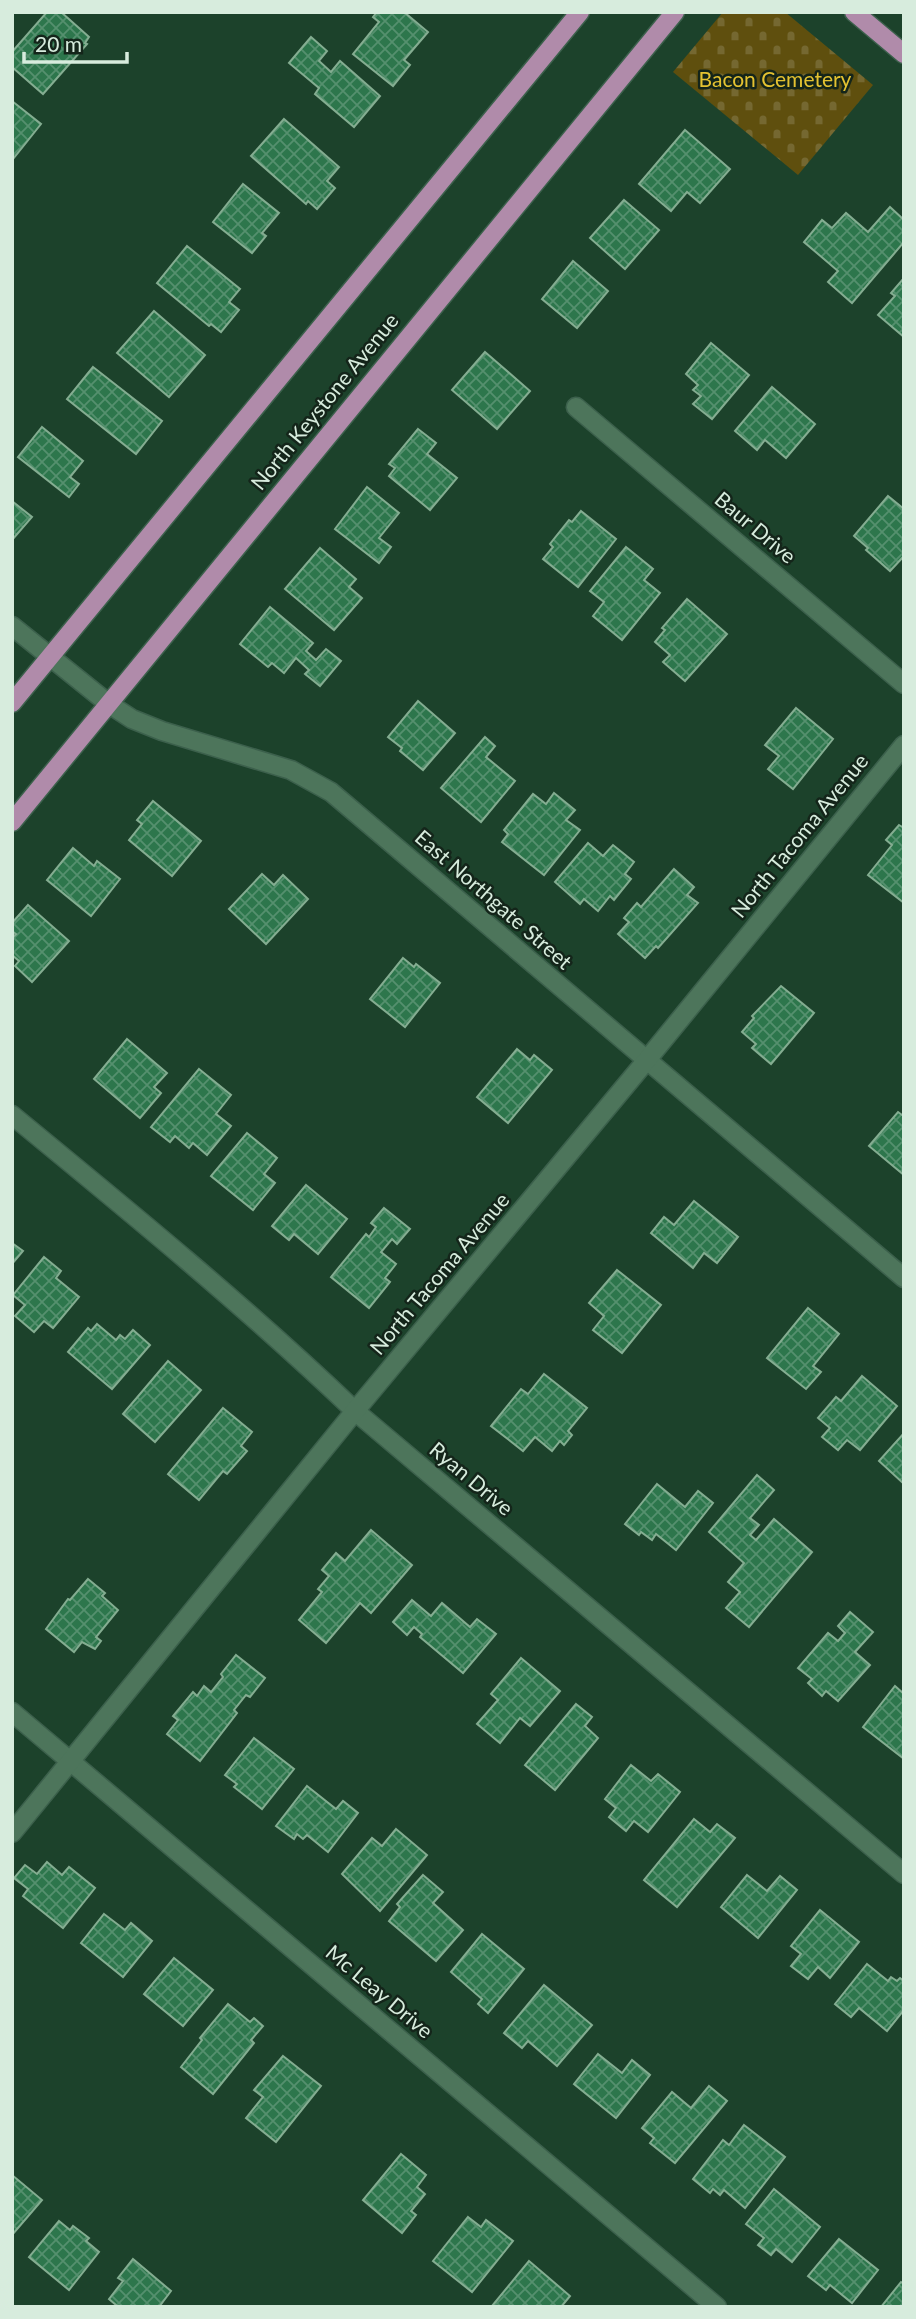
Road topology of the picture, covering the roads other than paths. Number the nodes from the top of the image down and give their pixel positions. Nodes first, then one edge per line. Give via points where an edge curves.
1 (580, 12) edge
2 (675, 12) edge
3 (854, 12) edge
4 (904, 54) edge
5 (576, 407) dead end
6 (12, 626) edge
7 (50, 657) junction
8 (904, 684) edge
9 (12, 704) edge
10 (109, 704) junction
11 (904, 744) edge
12 (12, 822) edge
13 (646, 1061) junction
14 (12, 1115) edge
15 (904, 1279) edge
16 (355, 1411) junction
17 (12, 1712) edge
18 (71, 1762) junction
19 (12, 1833) edge
20 (904, 1874) edge
21 (716, 2307) edge

1 - 7 main road
2 - 10 main road, North Keystone Avenue
3 - 4 main road
5 - 8 street, Baur Drive
6 - 7 street, East Northgate Street
7 - 9 main road
7 - 10 street, East Northgate Street
10 - 12 main road, North Keystone Avenue
10 - 13 street, East Northgate Street via 147,726 291,770 319,784
11 - 13 street, North Tacoma Avenue
13 - 15 street, East Northgate Street
13 - 16 street, North Tacoma Avenue
14 - 16 street, Ryan Drive
16 - 18 street, North Tacoma Avenue
16 - 20 street, Ryan Drive
17 - 18 street, Mc Leay Drive
18 - 19 street, North Tacoma Avenue
18 - 21 street, Mc Leay Drive

